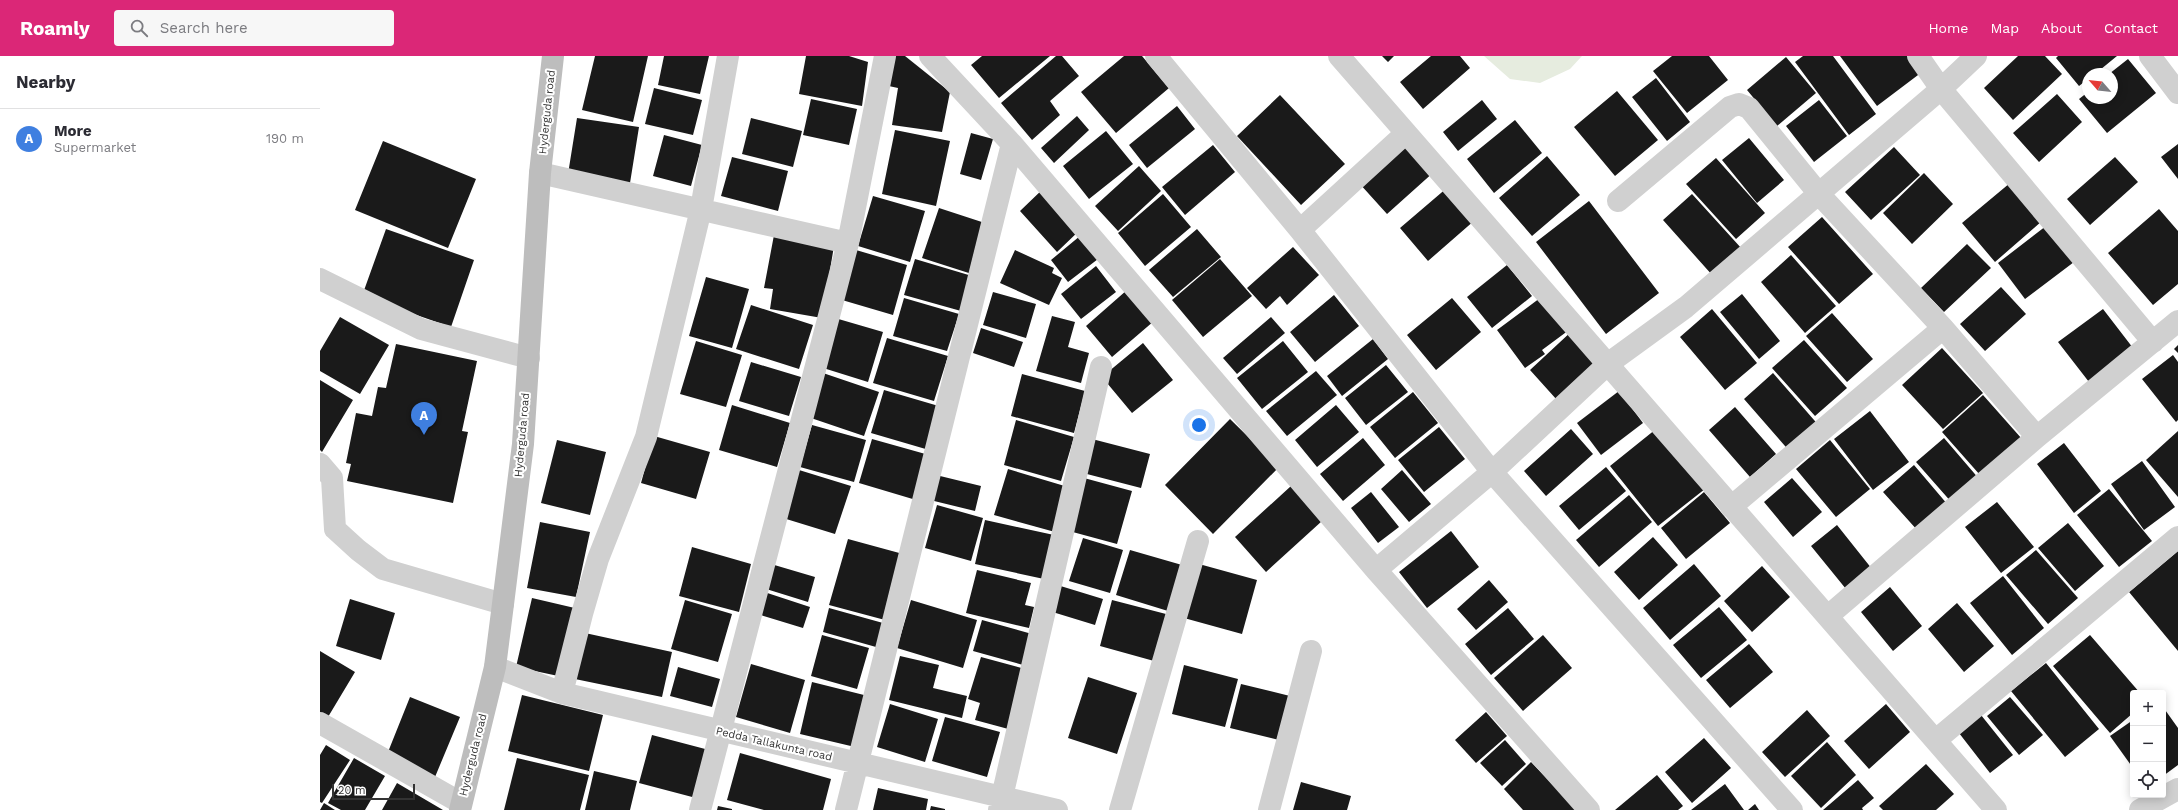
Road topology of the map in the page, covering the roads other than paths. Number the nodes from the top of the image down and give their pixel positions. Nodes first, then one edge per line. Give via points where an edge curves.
1 (553, 56) edge
2 (728, 56) edge
3 (885, 56) edge
4 (930, 56) edge
5 (1156, 56) edge
6 (1339, 56) edge
7 (1918, 56) edge
8 (1976, 56) edge
9 (2150, 56) edge
10 (1941, 89) junction
11 (2178, 93) edge
12 (1406, 133) junction
13 (1012, 144) junction
14 (540, 173) junction
15 (1819, 194) junction
16 (1618, 201) dead end
17 (701, 209) junction
18 (1300, 230) junction
19 (848, 243) junction
20 (320, 279) edge
21 (2178, 321) edge
22 (1943, 328) junction
23 (2153, 342) junction
24 (528, 358) junction
25 (1609, 363) junction
26 (1101, 366) dead end
27 (2037, 437) junction
28 (320, 464) edge
29 (1492, 472) junction
30 (1731, 506) junction
31 (2178, 537) edge
32 (1198, 541) dead end
33 (1376, 570) junction
34 (503, 604) junction
35 (1828, 616) junction
36 (1311, 651) dead end
37 (495, 667) junction
38 (562, 693) junction
39 (320, 723) edge
40 (719, 731) junction
41 (1936, 740) junction
42 (858, 763) junction
43 (2178, 789) edge
44 (1000, 804) edge
45 (461, 806) edge
46 (700, 810) edge
47 (846, 810) edge
48 (1057, 810) edge
49 (1120, 810) edge
50 (1269, 810) edge
51 (1589, 810) edge
52 (1792, 810) edge
53 (1996, 810) edge
54 (2140, 810) edge

1 - 14 street, Hyderguda road
2 - 17 street
3 - 19 street
4 - 13 street
5 - 18 street
6 - 12 street
7 - 10 street
8 - 10 street
9 - 11 street
10 - 15 street
10 - 23 street
12 - 18 street
12 - 25 street
13 - 33 street
13 - 42 street
14 - 17 street
14 - 24 street, Hyderguda road
15 - 16 street via 1749,108 1739,104 1730,107
15 - 22 street
15 - 25 street via 1686,307
17 - 19 street
17 - 38 street via 646,437 598,559
18 - 29 street
19 - 40 street
20 - 24 street via 421,329
21 - 23 street
22 - 27 street
22 - 30 street
23 - 27 street
24 - 34 street, Hyderguda road via 522,444
25 - 29 street
25 - 30 street
26 - 44 street
27 - 35 street
28 - 34 street via 332,478 335,529 364,555 383,569
29 - 33 street
29 - 52 street
30 - 35 street
31 - 41 street
32 - 49 street
33 - 51 street
34 - 37 street, Hyderguda road
35 - 41 street
36 - 50 street
37 - 38 street, Pedda Tallakunta road
37 - 45 street, Hyderguda road
38 - 40 street, Pedda Tallakunta road
39 - 45 street
40 - 42 street, Pedda Tallakunta road
40 - 46 street
41 - 53 street
42 - 44 street, Pedda Tallakunta road
42 - 47 street
43 - 54 street
44 - 48 street, Pedda Tallakunta road

